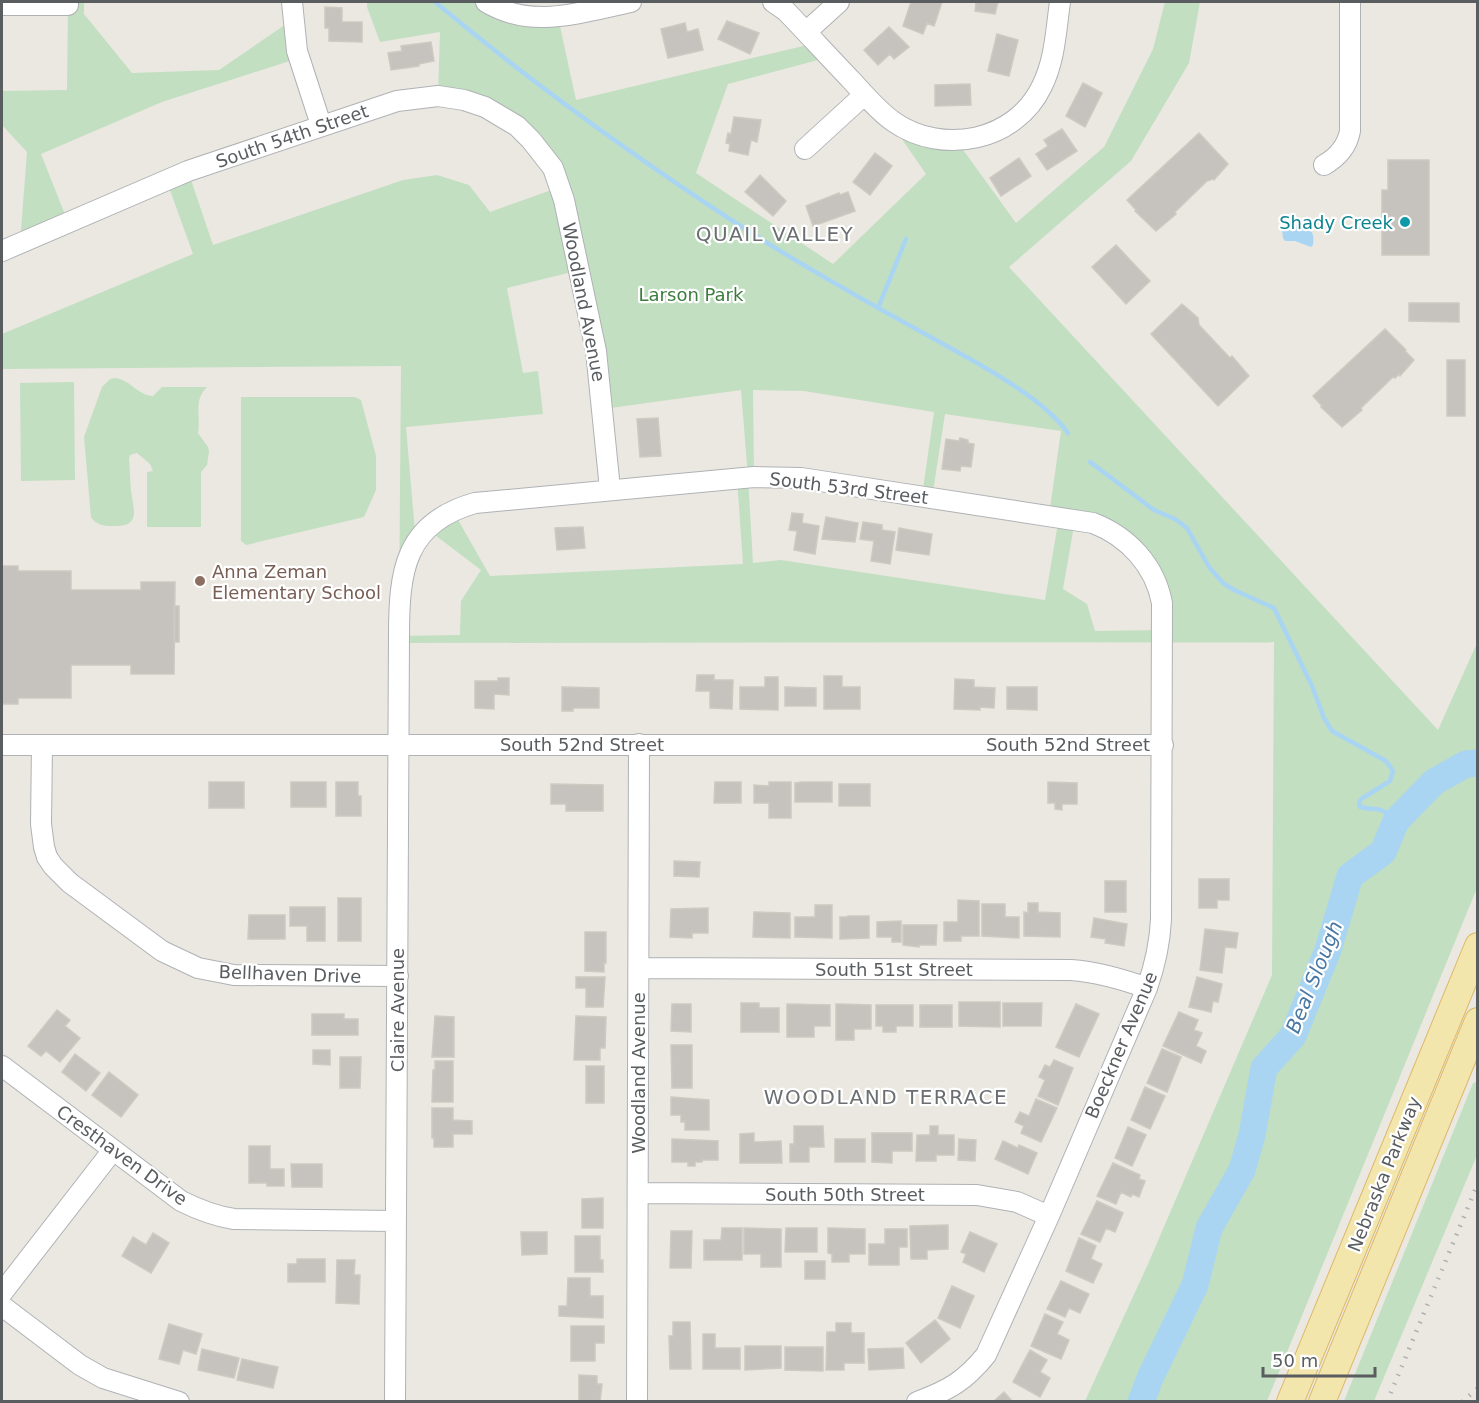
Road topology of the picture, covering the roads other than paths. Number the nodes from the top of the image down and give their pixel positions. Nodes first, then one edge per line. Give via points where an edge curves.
1 (292, 2) edge
2 (486, 2) edge
3 (631, 2) edge
4 (773, 2) edge
5 (839, 2) edge
6 (1060, 2) edge
7 (1350, 2) edge
8 (2, 5) edge
9 (68, 5) dead end
10 (806, 32) junction
11 (864, 94) junction
12 (321, 125) junction
13 (805, 149) dead end
14 (1324, 165) dead end
15 (560, 187) joint
16 (2, 251) edge
17 (610, 489) junction
18 (399, 618) joint
19 (1163, 630) joint
20 (398, 743) junction
21 (639, 744) junction
22 (2, 745) edge
23 (42, 745) junction
24 (1163, 745) junction
25 (1478, 946) edge
26 (639, 968) junction
27 (398, 976) junction
28 (1147, 988) junction
29 (1478, 1021) edge
30 (2, 1066) edge
31 (113, 1150) junction
32 (638, 1193) junction
33 (1049, 1216) junction
34 (396, 1221) junction
35 (2, 1293) edge
36 (2, 1306) edge
37 (179, 1401) edge
38 (395, 1401) edge
39 (637, 1401) edge
40 (917, 1401) edge
41 (1290, 1401) edge
42 (1322, 1401) edge

1 - 12 street via 297,51
2 - 3 street via 525,17 544,18
4 - 10 street
5 - 10 street
6 - 11 street via 1052,55 1042,86 1021,114 996,131 969,140 927,138 893,122
7 - 14 street via 1350,132 1339,155
8 - 9 street
10 - 11 street
11 - 13 street
12 - 15 street, South 54th Street via 411,98 438,96 464,100 497,112 524,132 553,168
12 - 16 street, South 54th Street via 166,179
15 - 17 street, Woodland Avenue via 592,328
17 - 18 street, South 53rd Street via 479,502 442,517 423,534 408,557
17 - 19 street, South 53rd Street via 785,477 1089,522 1122,538 1147,565 1161,598
18 - 20 street, Claire Avenue
19 - 24 street, Boeckner Avenue
20 - 21 street, South 52nd Street
20 - 23 street, South 52nd Street
20 - 27 street, Claire Avenue
21 - 24 street, South 52nd Street
21 - 26 street, Woodland Avenue
22 - 23 street, South 52nd Street
23 - 27 street, Bellhaven Drive via 41,830 47,857 70,883 162,951 198,968 234,975
24 - 28 street, Boeckner Avenue via 1161,929
25 - 41 main road, Nebraska Parkway
26 - 28 street, South 51st Street via 1071,970 1119,978
26 - 32 street, Woodland Avenue
27 - 34 street, Claire Avenue
28 - 33 street, Boeckner Avenue
29 - 42 main road, Nebraska Parkway
30 - 31 street, Cresthaven Drive
31 - 34 street, Cresthaven Drive via 181,1201 216,1216
31 - 35 street
32 - 33 street, South 50th Street via 977,1195 1017,1202
32 - 39 street, Woodland Avenue
33 - 40 street, Boeckner Avenue via 986,1355 959,1383
34 - 38 street, Claire Avenue
36 - 37 street via 80,1365 104,1378

